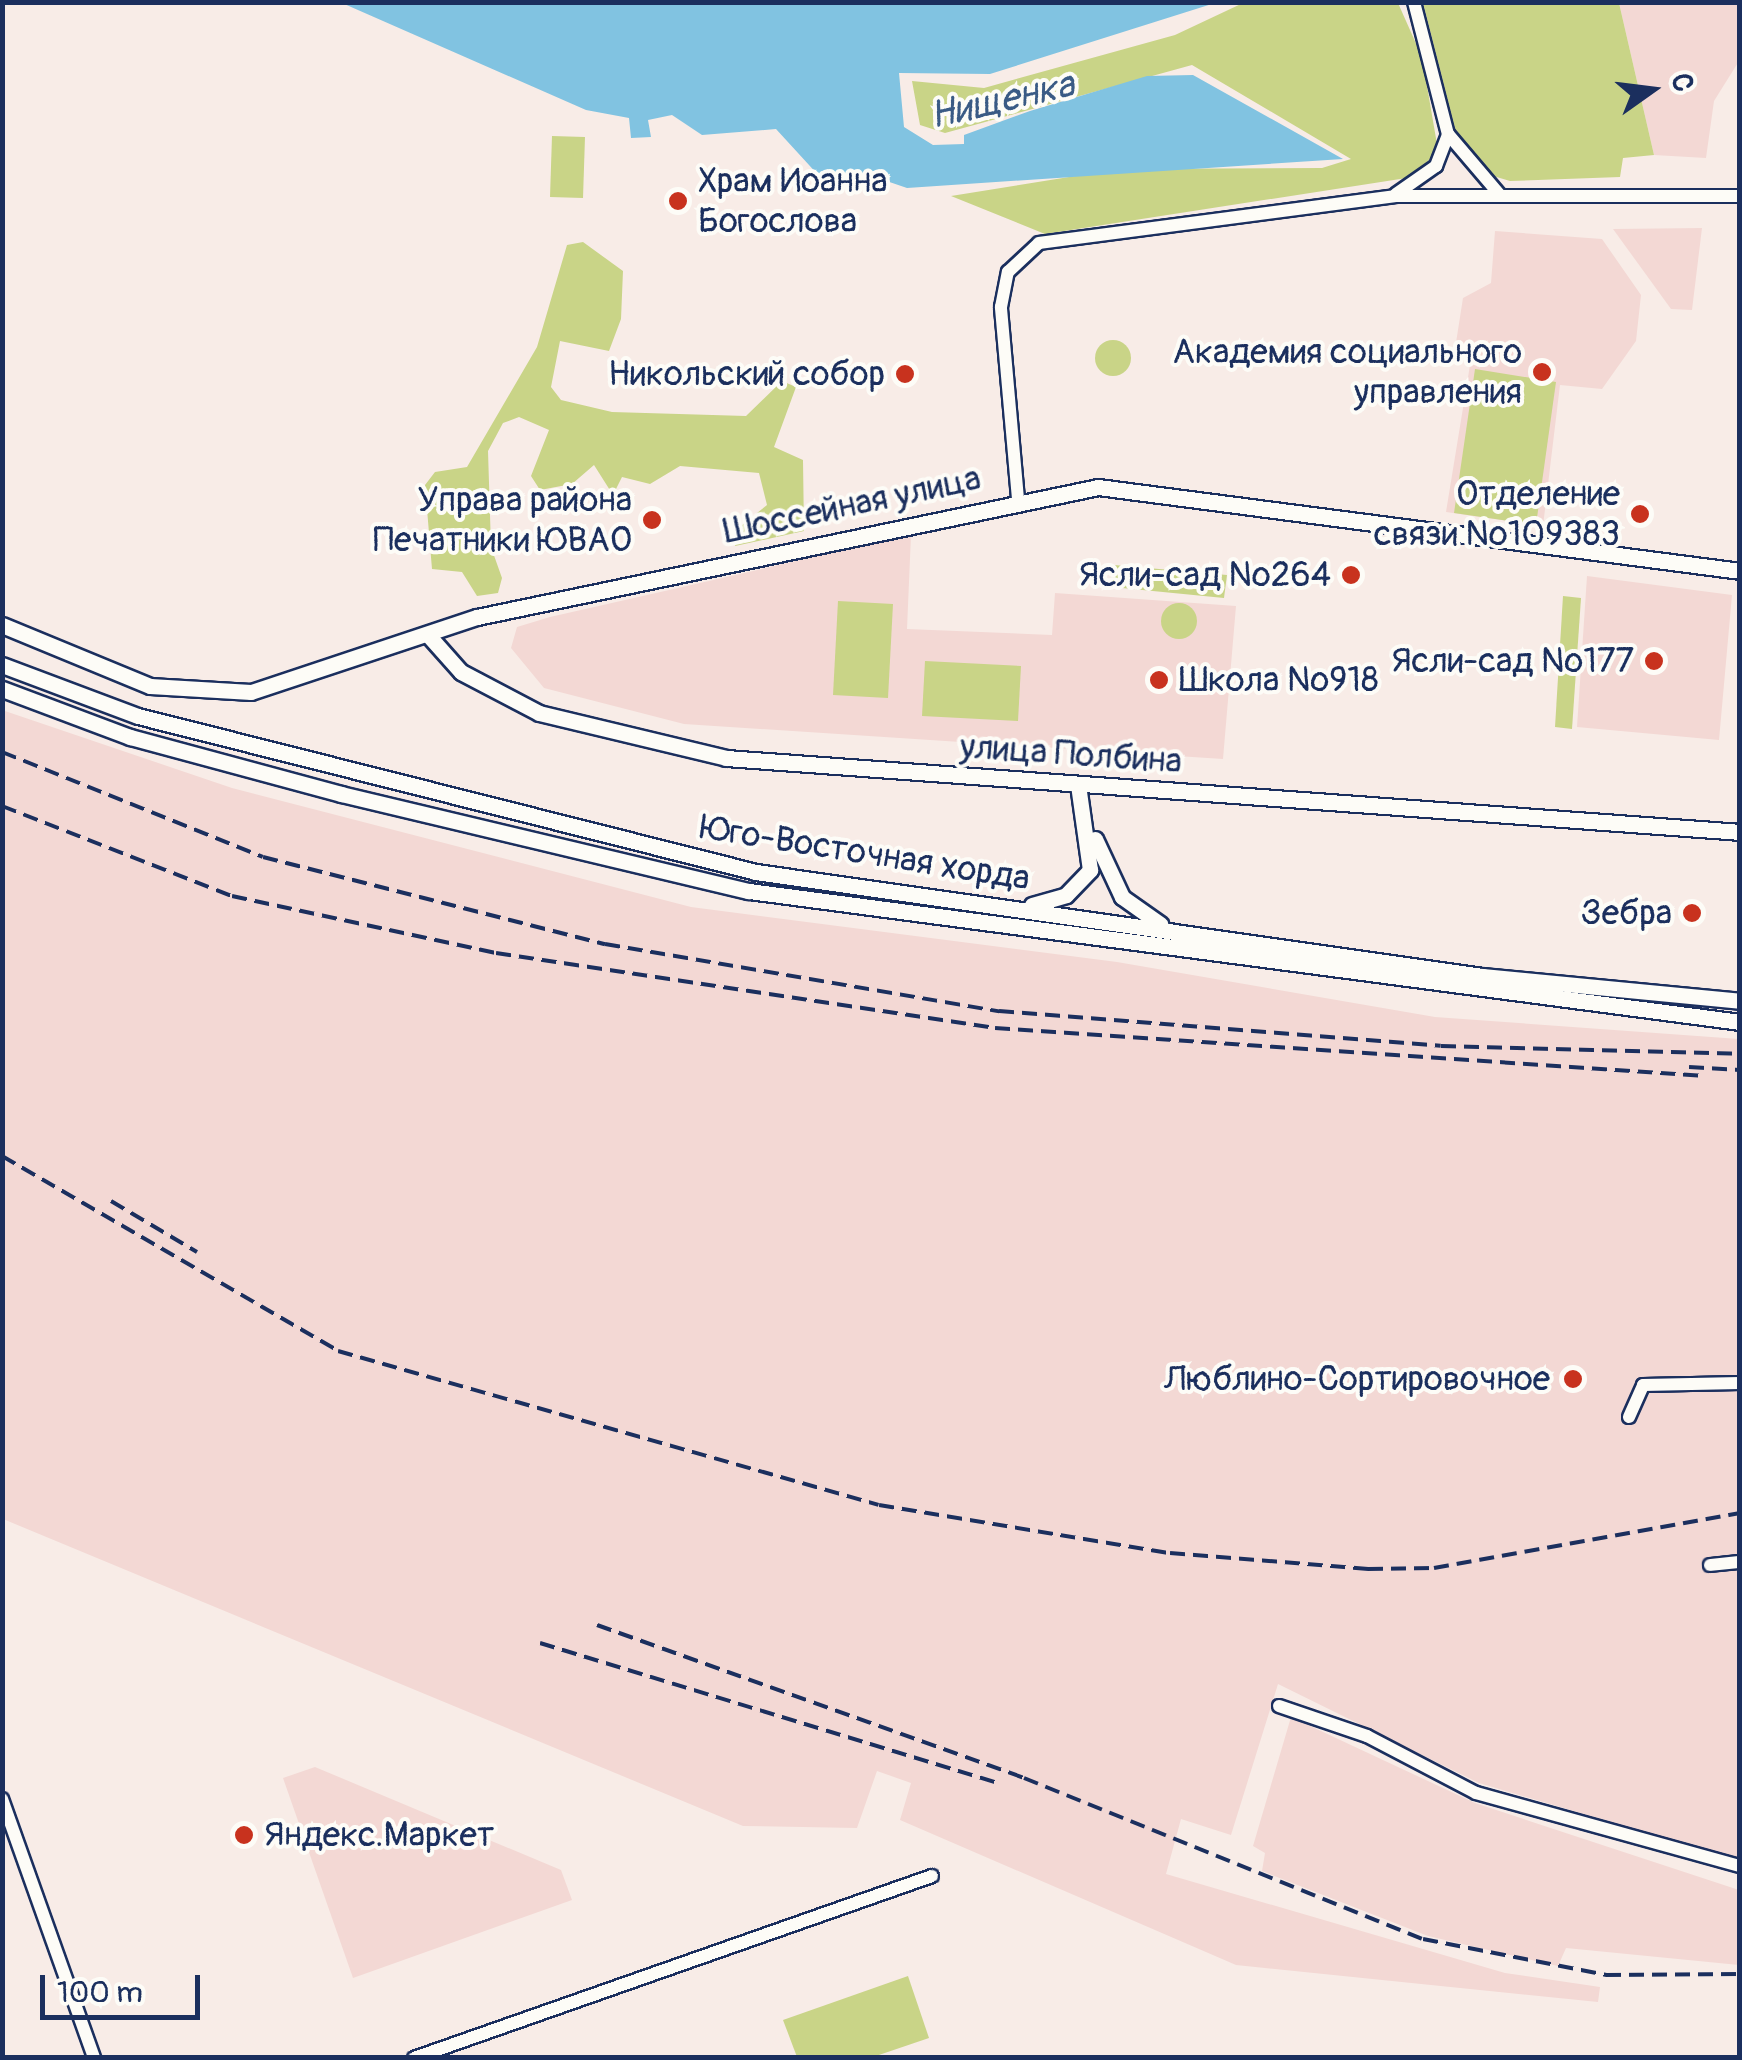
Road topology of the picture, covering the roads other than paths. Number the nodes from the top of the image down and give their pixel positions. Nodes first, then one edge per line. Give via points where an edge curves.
1 (1414, 2) edge
2 (1448, 134) junction
3 (1498, 194) junction
4 (1394, 196) junction
5 (1740, 196) edge
6 (1018, 500) junction
7 (1740, 571) edge
8 (2, 625) edge
9 (429, 636) junction
10 (2, 665) edge
11 (2, 689) edge
12 (1078, 786) junction
13 (1083, 812) junction
14 (1740, 832) edge
15 (1018, 908) junction
16 (1177, 931) junction
17 (1740, 1001) edge
18 (1740, 1022) edge
19 (1740, 1383) edge
20 (1629, 1418) dead end
21 (1740, 1562) edge
22 (1710, 1565) dead end
23 (1279, 1706) dead end
24 (2, 1799) edge
25 (1740, 1866) edge
26 (932, 1876) dead end
27 (94, 2058) edge
28 (414, 2058) edge

1 - 2 street
2 - 3 street
2 - 4 street via 1436,166
3 - 4 street
3 - 5 street
4 - 6 street via 1070,236 1022,254 1002,307
6 - 7 main road, Шоссейная улица via 1124,488
6 - 9 main road, Шоссейная улица
8 - 9 main road, Шоссейная улица via 90,667 195,692 296,684
9 - 12 main road, улица Полбина via 498,696 672,748
10 - 15 main road, Юго-Восточная хорда via 138,716 549,825 756,872
11 - 18 main road, Юго-Восточная хорда via 130,736 340,794 749,891
12 - 13 main road
12 - 14 main road, улица Полбина
13 - 15 main road via 1086,878 1066,895
13 - 16 main road via 1122,897
15 - 16 main road, Юго-Восточная хорда
16 - 17 main road, Юго-Восточная хорда
19 - 20 street via 1642,1385
21 - 22 street
23 - 25 street via 1368,1736 1476,1794
24 - 27 street
26 - 28 street

